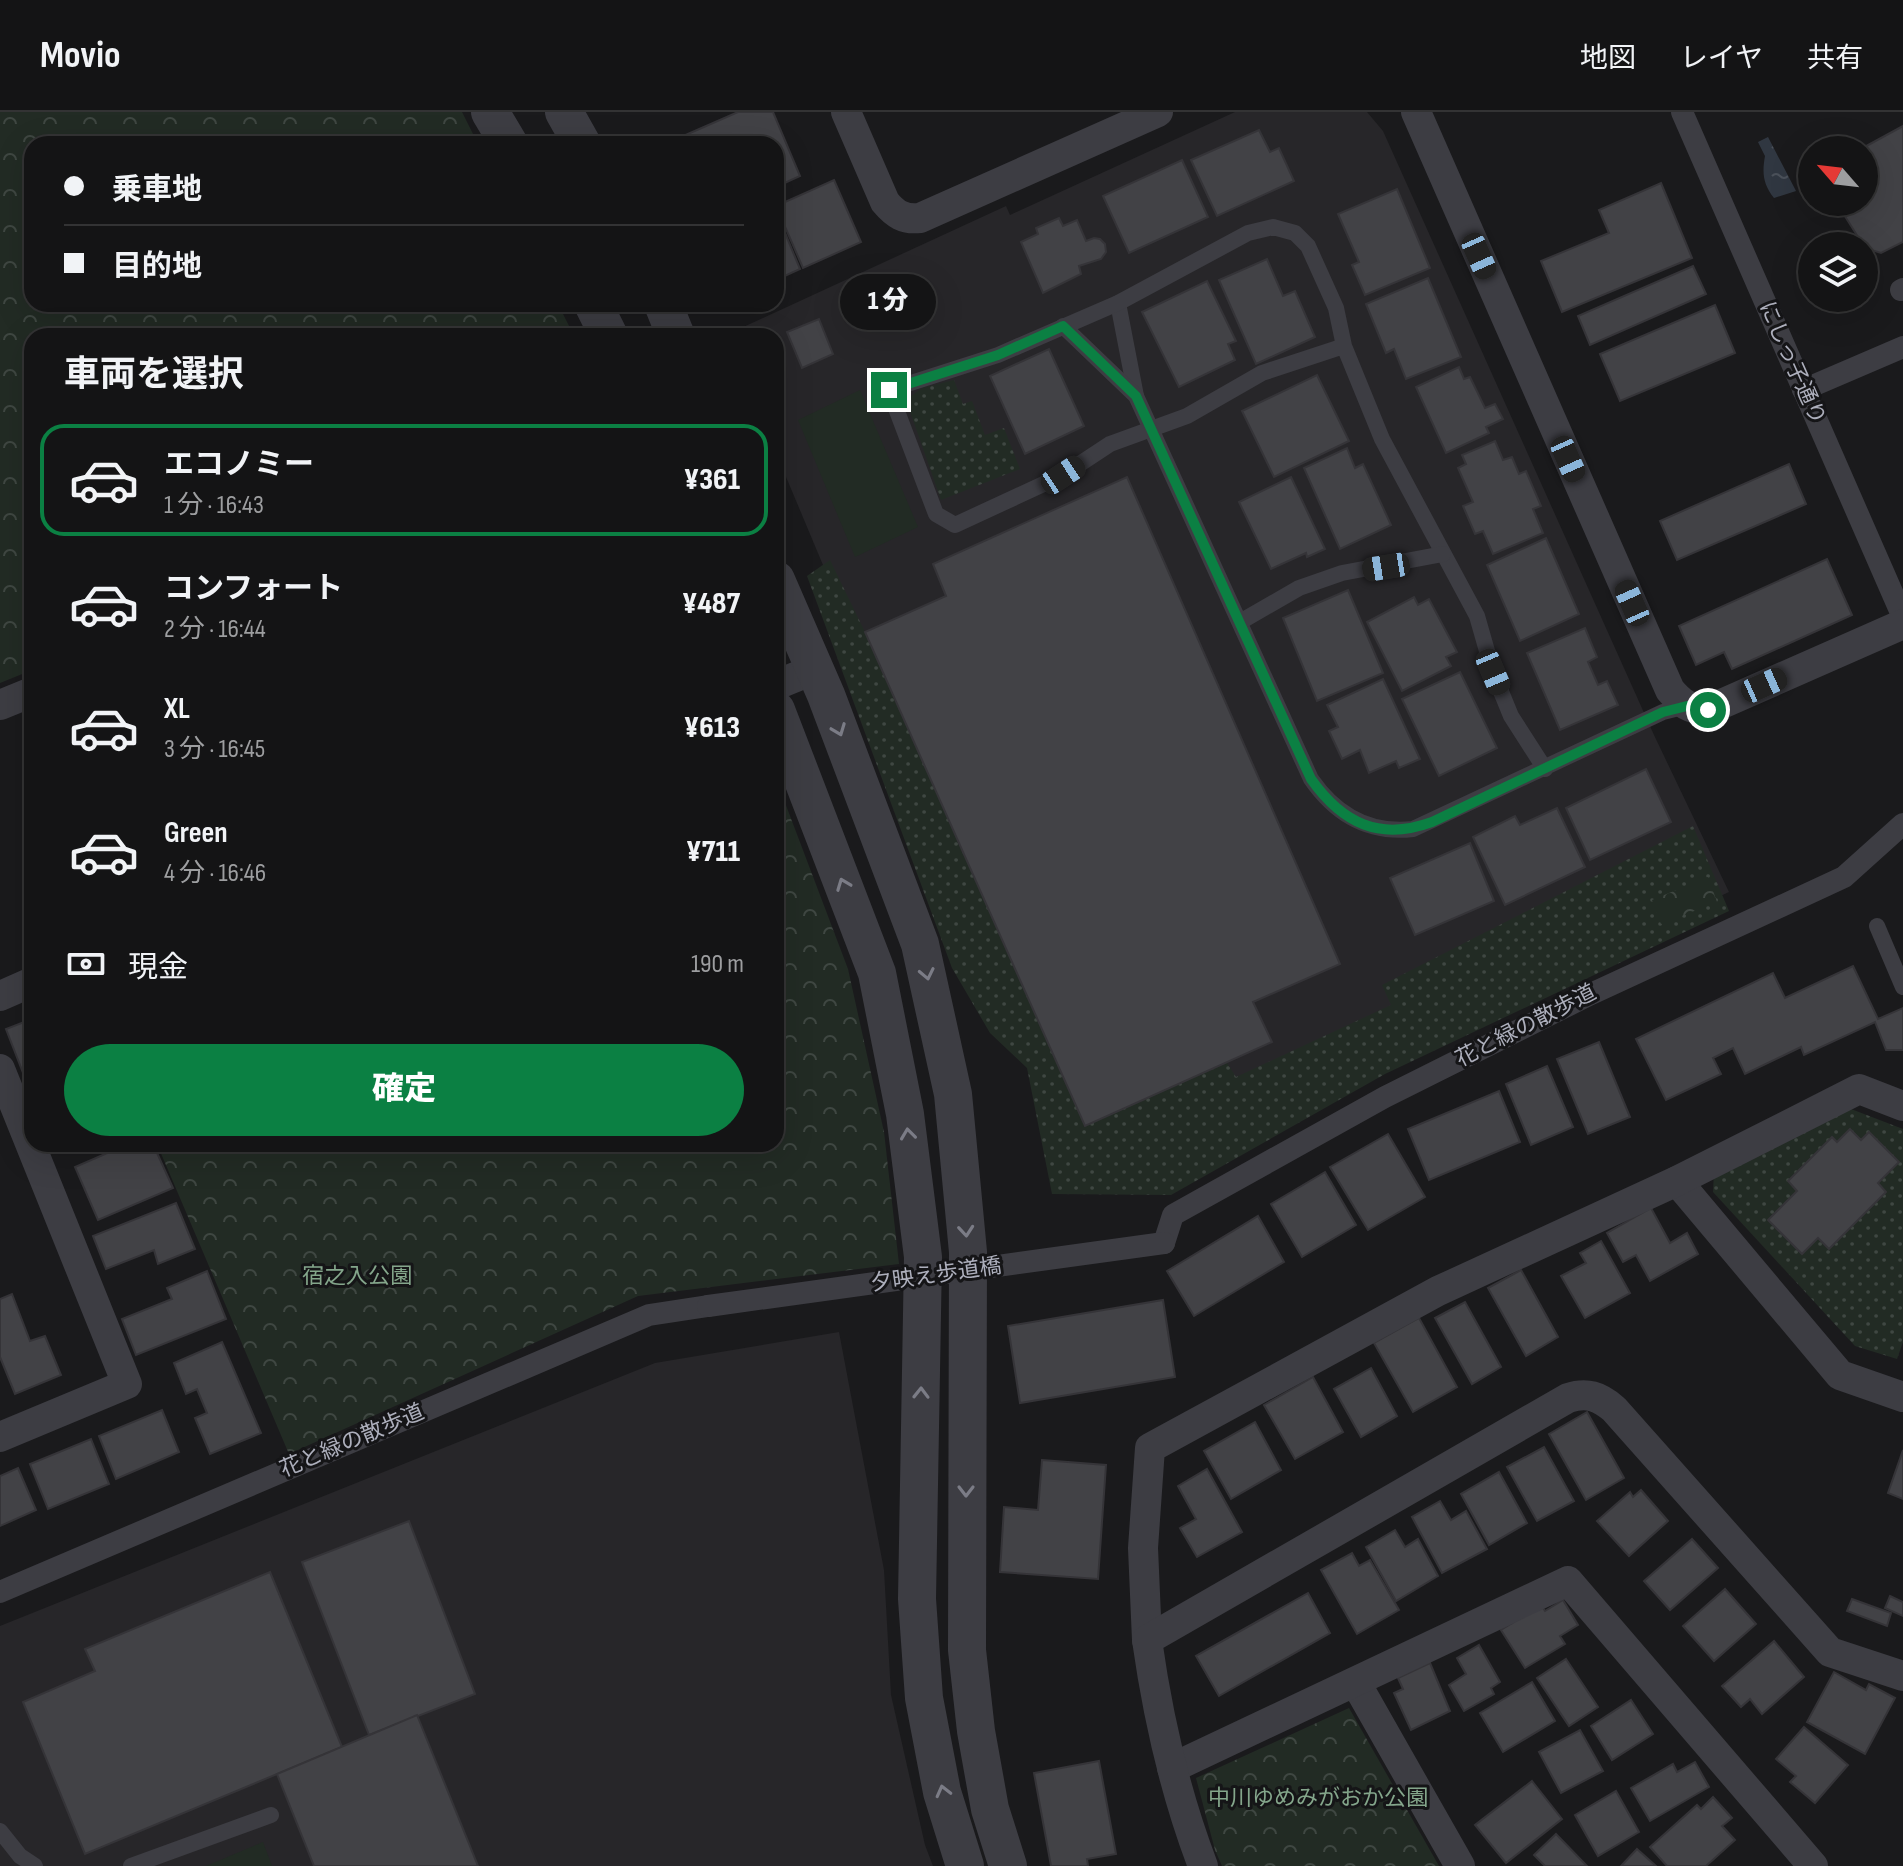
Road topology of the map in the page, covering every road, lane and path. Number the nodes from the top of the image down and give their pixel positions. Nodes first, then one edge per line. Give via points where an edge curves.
1 (490, 112) edge
2 (564, 112) edge
3 (846, 112) edge
4 (1158, 112) edge
5 (1416, 112) edge
6 (1682, 112) edge
7 (504, 136) edge
8 (578, 136) edge
9 (1118, 303) junction
10 (1063, 326) junction
11 (1344, 346) junction
12 (1903, 347) edge
13 (1803, 390) junction
14 (1136, 396) junction
15 (1150, 428) junction
16 (1443, 554) junction
17 (784, 598) edge
18 (1902, 619) edge
19 (1240, 622) junction
20 (815, 669) junction
21 (784, 682) edge
22 (24, 695) edge
23 (0, 705) edge
24 (1687, 706) junction
25 (784, 731) edge
26 (1545, 769) junction
27 (1903, 824) edge
28 (1877, 926) dead end
29 (24, 986) edge
30 (1903, 987) edge
31 (0, 996) edge
32 (0, 1069) edge
33 (1903, 1106) edge
34 (24, 1129) edge
35 (33, 1152) edge
36 (1677, 1181) junction
37 (1164, 1243) joint
38 (708, 1306) joint
39 (1903, 1397) edge
40 (0, 1437) edge
41 (0, 1592) edge
42 (1147, 1640) junction
43 (1903, 1676) edge
44 (1356, 1683) junction
45 (1172, 1768) junction
46 (271, 1815) dead end
47 (0, 1831) edge
48 (35, 1866) edge
49 (131, 1866) edge
50 (965, 1866) edge
51 (1008, 1866) edge
52 (1203, 1866) edge
53 (1460, 1866) edge
54 (1813, 1866) edge

1 - 7 street
2 - 8 street
3 - 4 street via 885,202 910,219
5 - 24 street via 1670,690
6 - 13 street, にしっ子通り
9 - 10 lane
9 - 11 lane via 1248,233 1273,227 1295,233 1308,246 1336,308
9 - 14 lane
10 - 14 lane
10 - 15 lane via 998,355 889,390 936,514 955,525
11 - 15 lane via 1262,373 1187,416
11 - 16 lane via 1382,439
12 - 13 street
13 - 18 street, にしっ子通り
14 - 15 lane
15 - 19 lane
16 - 19 lane via 1342,573 1299,588
16 - 26 lane via 1477,616 1511,716
17 - 20 street
18 - 24 street via 1708,710
19 - 26 lane via 1311,779 1335,807 1362,824 1393,832 1413,829
20 - 21 street
20 -> 51 street via 920,944 953,1094 968,1252 967,1650 987,1794
22 - 23 street
24 - 26 lane via 1663,712
50 -> 25 street via 942,1792 924,1698 917,1599 923,1257 905,1114 877,973
27 - 37 street, 花と緑の散歩道 via 1844,877 1398,1090 1173,1215
28 - 30 lane
29 - 31 street
32 - 34 street
33 - 36 street via 1859,1089
35 - 40 street via 127,1384
36 - 39 street via 1840,1375
36 - 42 street via 1438,1291 1150,1448 1143,1548
37 - 38 street, 夕映え歩道橋, bridge
38 - 41 street, 花と緑の散歩道 via 649,1315
42 - 43 street via 1580,1394 1614,1409 1830,1652
42 - 45 street
44 - 45 street
44 - 53 street
44 - 54 street via 1568,1581
45 - 52 street
46 - 49 lane
47 - 48 lane

